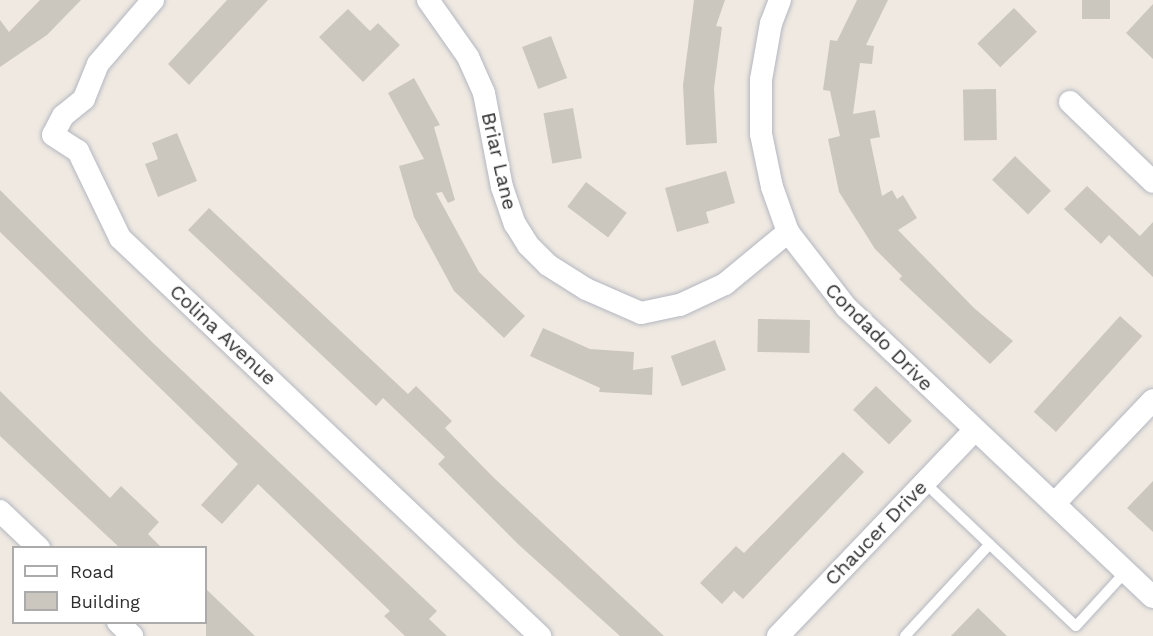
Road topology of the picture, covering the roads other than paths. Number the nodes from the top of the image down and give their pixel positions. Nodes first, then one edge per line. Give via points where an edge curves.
1 (153, 0) edge
2 (428, 0) edge
3 (780, 0) edge
4 (1070, 102) dead end
5 (1153, 182) edge
6 (788, 232) junction
7 (1153, 400) edge
8 (974, 431) junction
9 (924, 482) junction
10 (1055, 503) junction
11 (0, 511) edge
12 (990, 544) junction
13 (37, 546) edge
14 (1126, 571) junction
15 (1153, 597) edge
16 (120, 624) edge
17 (132, 636) edge
18 (540, 636) edge
19 (778, 636) edge
20 (905, 636) edge

1 - 18 street, Colina Avenue via 98,64 84,99 63,116 53,135 78,151 120,238
2 - 6 street, Briar Lane via 468,57 484,93 502,187 514,224 528,245 567,277 641,313 680,306 725,284
3 - 6 street, Condado Drive via 771,22 761,80 761,134 772,187
4 - 5 street
6 - 8 street, Condado Drive via 846,308
7 - 10 street
8 - 9 street, Chaucer Drive
8 - 10 street, Condado Drive
9 - 12 lane
9 - 19 street, Chaucer Drive
10 - 14 street, Condado Drive
11 - 13 street
12 - 14 lane via 1076,626
12 - 20 lane
14 - 15 street, Condado Drive
16 - 17 street

